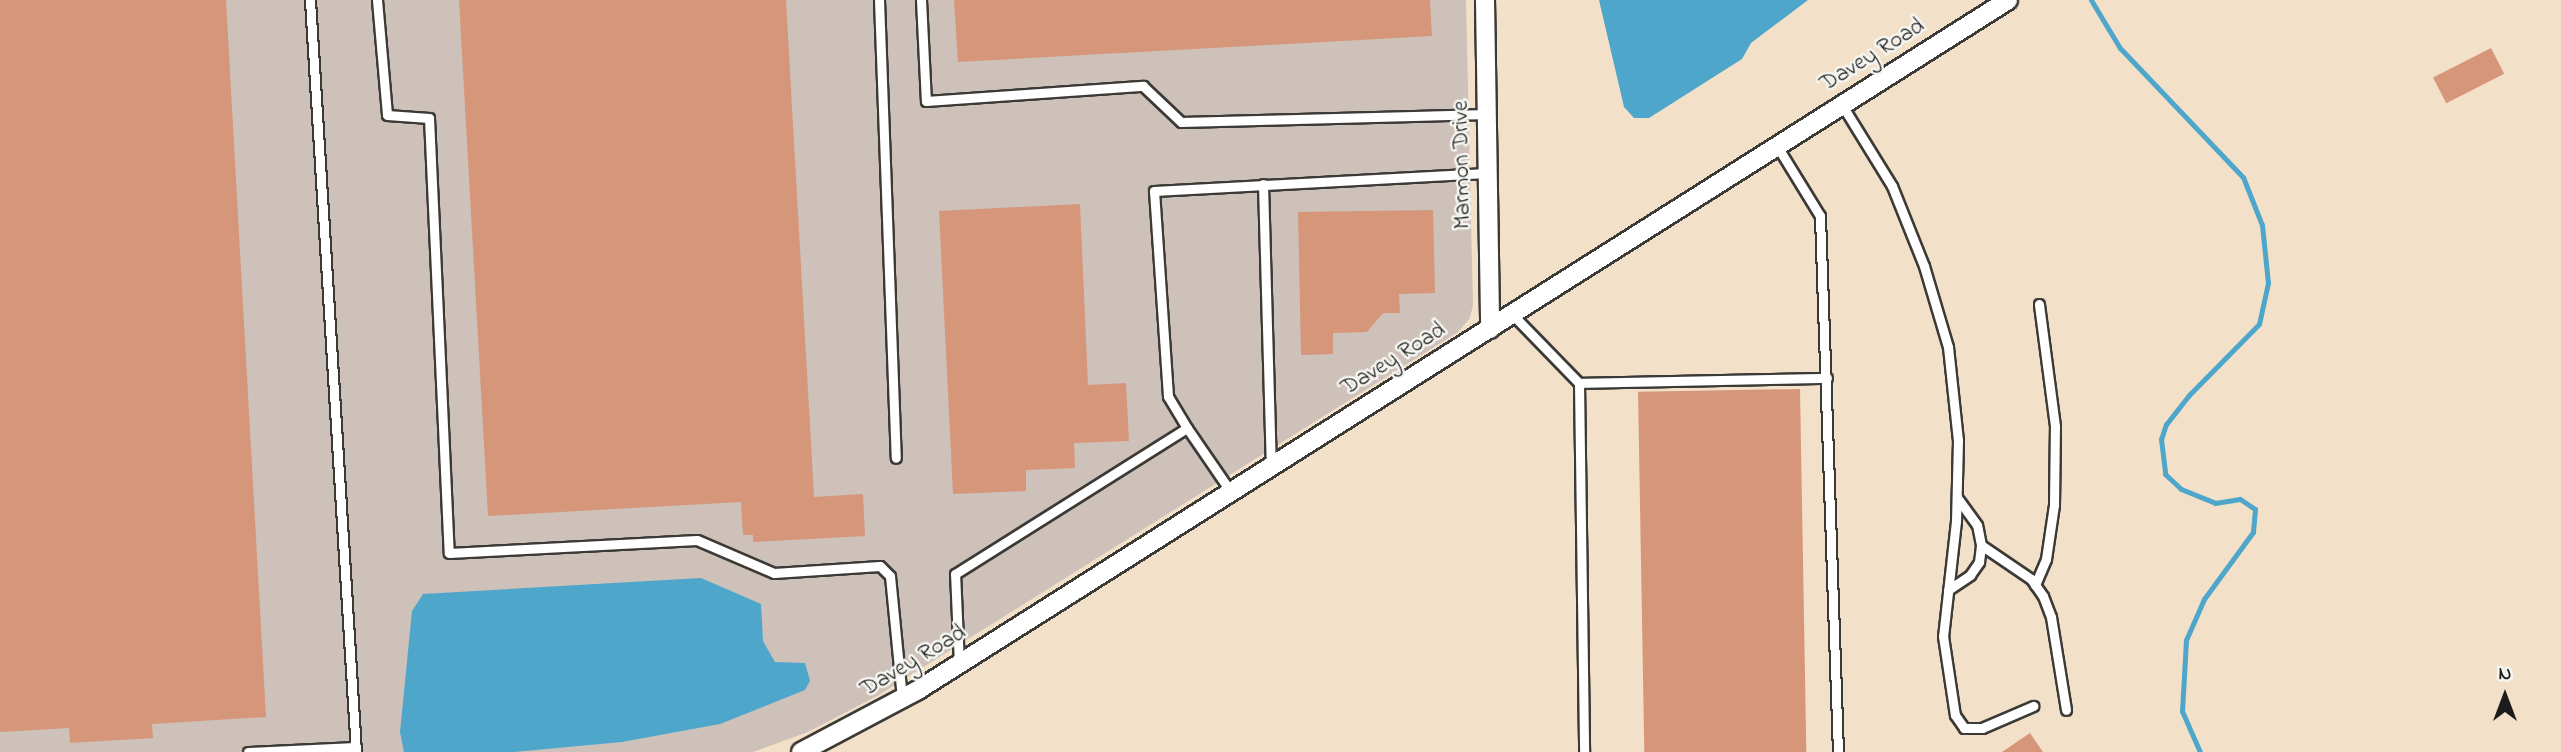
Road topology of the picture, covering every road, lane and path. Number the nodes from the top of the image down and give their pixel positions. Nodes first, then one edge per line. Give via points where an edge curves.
1 (310, 0) edge
2 (377, 0) edge
3 (879, 0) edge
4 (921, 0) edge
5 (1485, 0) edge
6 (2008, 0) edge
7 (1842, 105) junction
8 (1487, 114) junction
9 (1777, 146) junction
10 (1488, 173) junction
11 (1263, 184) junction
12 (2039, 304) dead end
13 (1513, 315) junction
14 (1490, 329) junction
15 (1827, 379) junction
16 (1579, 383) junction
17 (1187, 428) junction
18 (896, 458) dead end
19 (1271, 467) junction
20 (1231, 492) junction
21 (1957, 497) junction
22 (1981, 545) junction
23 (2035, 585) junction
24 (1948, 590) junction
25 (959, 664) junction
26 (902, 699) junction
27 (2033, 706) dead end
28 (2066, 710) dead end
29 (356, 749) edge
30 (248, 752) edge
31 (801, 752) edge
32 (1584, 752) edge
33 (1838, 752) edge

1 - 29 lane
2 - 26 lane via 387,115 429,118 449,553 697,540 774,573 880,566 890,576
3 - 18 lane
4 - 8 lane via 926,101 1143,86 1181,122
5 - 8 street, Marmon Drive
6 - 7 street, Davey Road
7 - 9 street, Davey Road
7 - 21 lane via 1892,186 1928,277 1953,378
8 - 10 street, Marmon Drive
9 - 13 street, Davey Road
9 - 15 lane via 1820,216
10 - 11 lane
10 - 14 street, Marmon Drive
11 - 17 lane via 1154,191 1168,396
11 - 19 lane
12 - 23 lane via 2055,452 2046,559
13 - 14 street, Davey Road
13 - 16 lane
14 - 19 street, Davey Road
15 - 16 lane
15 - 33 lane
16 - 32 lane
17 - 20 lane
17 - 25 lane via 955,574
19 - 20 street, Davey Road
20 - 25 street, Davey Road
21 - 22 lane via 1977,526
21 - 24 lane
22 - 23 lane
22 - 24 lane via 1979,562 1970,575
23 - 28 lane via 2051,617
24 - 27 lane via 1943,636 1955,715 1964,728 1982,728
25 - 26 street, Davey Road
26 - 31 street, Davey Road
29 - 30 lane

